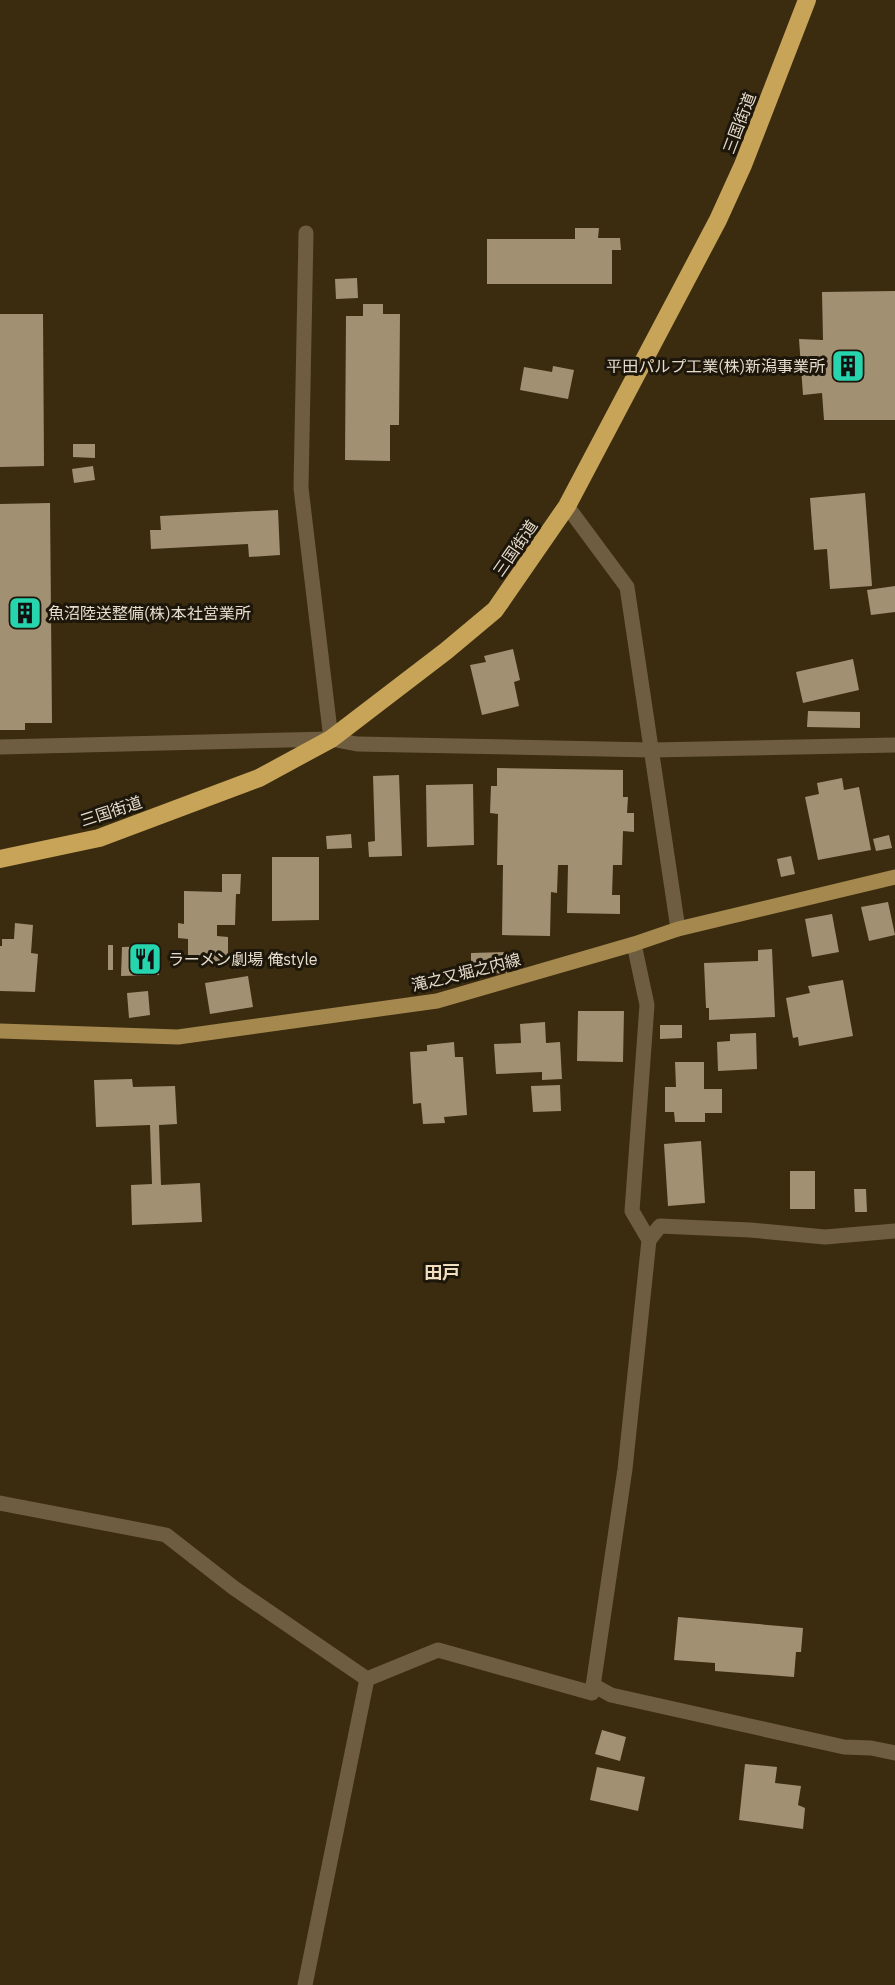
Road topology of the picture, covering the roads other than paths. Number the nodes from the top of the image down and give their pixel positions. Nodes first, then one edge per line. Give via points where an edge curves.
1 (807, 0) edge
2 (306, 233) dead end
3 (567, 506) junction
4 (331, 739) junction
5 (895, 745) edge
6 (0, 747) edge
7 (652, 750) junction
8 (0, 859) edge
9 (895, 877) edge
10 (678, 929) junction
11 (634, 944) junction
12 (0, 1031) edge
13 (895, 1231) edge
14 (649, 1240) junction
15 (0, 1503) edge
16 (367, 1679) junction
17 (593, 1684) junction
18 (895, 1753) edge
19 (304, 1985) edge

1 - 3 highway, 三国街道 via 718,220
2 - 4 street via 301,488
3 - 4 highway, 三国街道 via 495,610
3 - 7 street via 627,587
4 - 6 street
4 - 7 street via 357,744
4 - 8 highway, 三国街道 via 259,778 99,838
5 - 7 street
7 - 10 street
9 - 10 main road, 滝之又堀之内線
10 - 11 main road, 滝之又堀之内線
11 - 12 main road, 滝之又堀之内線 via 437,1001 178,1037
11 - 14 street via 647,1005 632,1211
13 - 14 street via 825,1237 660,1226
14 - 17 street via 625,1469
15 - 16 street via 166,1535 234,1588
16 - 17 street via 438,1650 592,1693
16 - 19 street
17 - 18 street via 611,1695 844,1747

